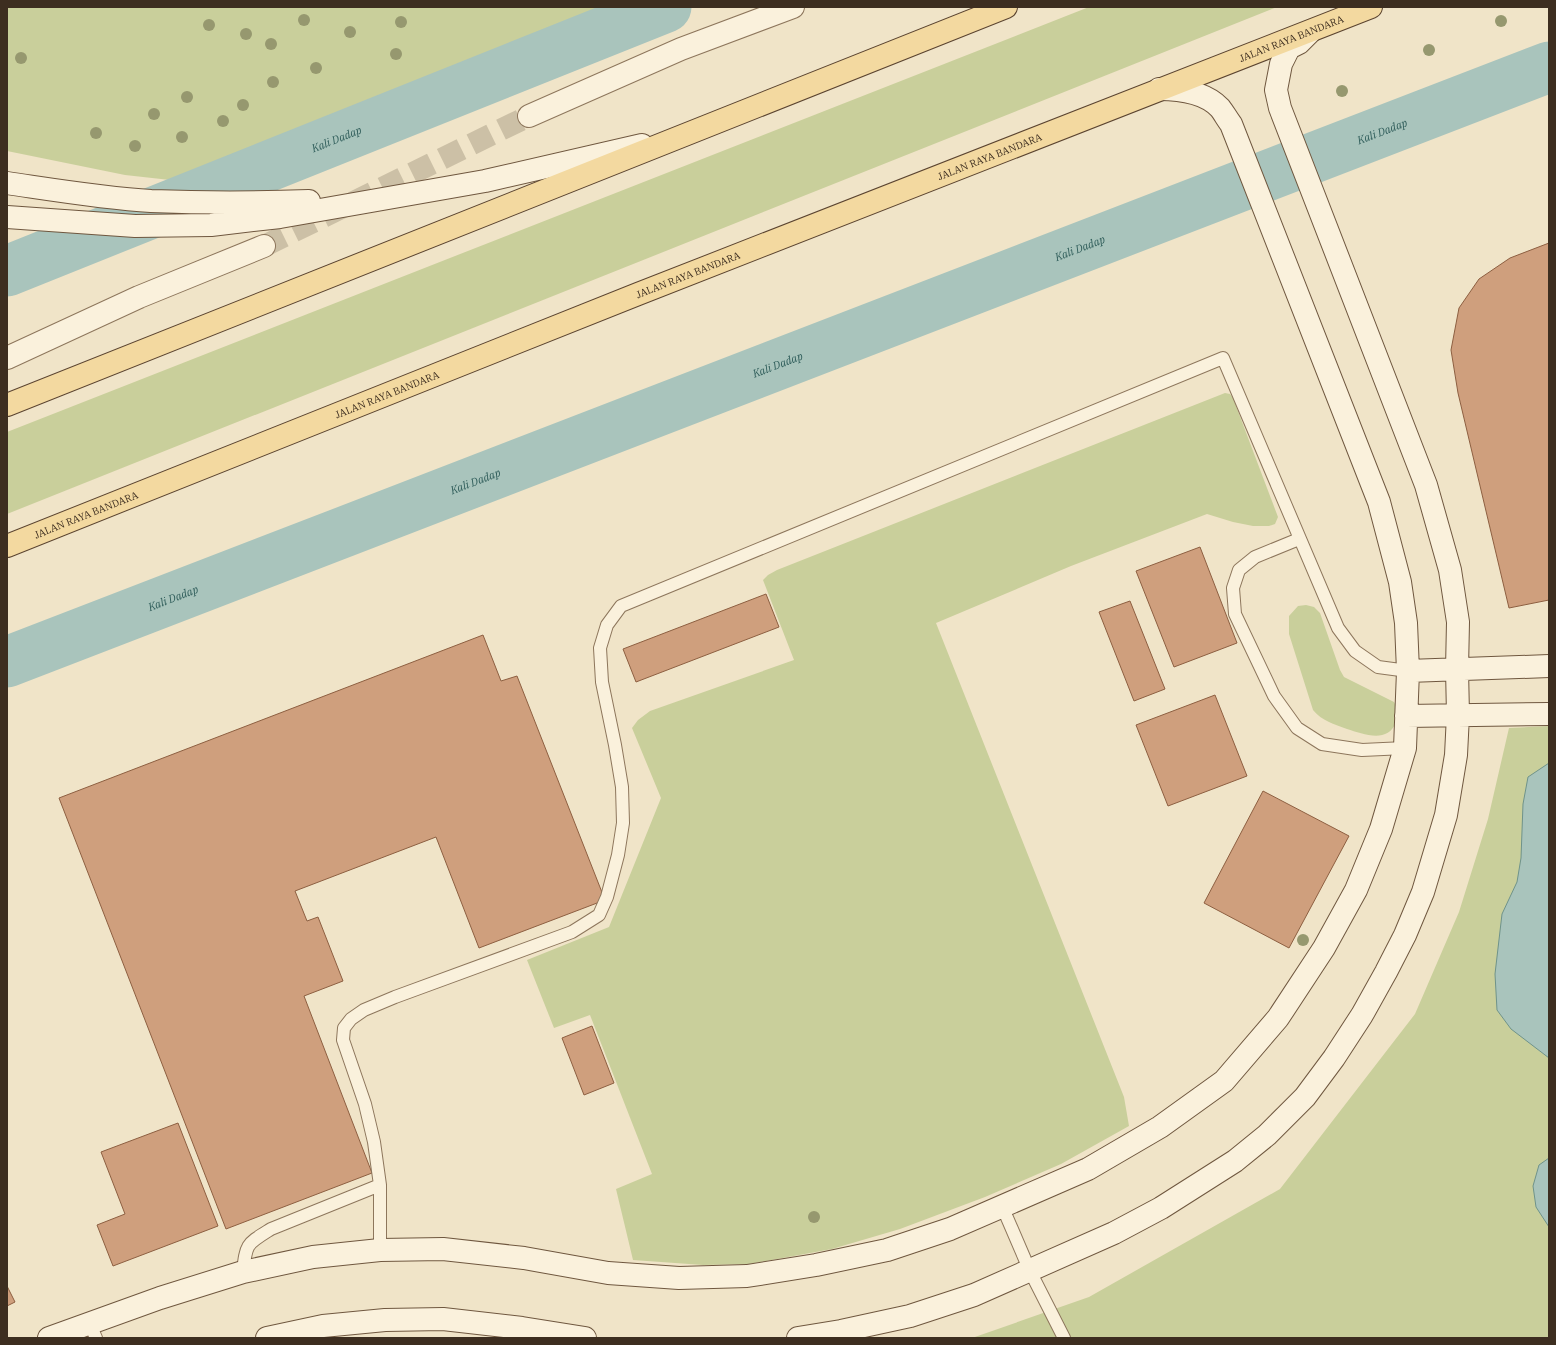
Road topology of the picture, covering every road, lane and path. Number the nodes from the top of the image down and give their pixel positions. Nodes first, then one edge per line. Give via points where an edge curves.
1 (793, 7) edge
2 (1006, 7) edge
3 (1370, 7) edge
4 (1310, 32) junction
5 (1159, 90) junction
6 (529, 116) tunnel mouth
7 (690, 134) junction
8 (7, 182) edge
9 (386, 198) junction
10 (7, 217) edge
11 (264, 246) tunnel mouth
12 (7, 358) edge
13 (7, 405) edge
14 (1299, 539) junction
15 (7, 546) edge
16 (1549, 666) edge
17 (1457, 668) junction
18 (1408, 671) junction
19 (1549, 714) edge
20 (1458, 715) junction
21 (1406, 716) junction
22 (1405, 748) junction
23 (380, 1185) junction
24 (1002, 1206) junction
25 (380, 1250) junction
26 (1030, 1271) junction
27 (244, 1272) junction
28 (93, 1330) edge
29 (529, 1333) edge
30 (49, 1338) edge
31 (267, 1338) edge
32 (585, 1338) edge
33 (798, 1338) edge
34 (1064, 1338) edge

1 - 6 street via 681,49
2 - 7 main road
3 - 4 main road, JALAN RAYA BANDARA
4 - 5 main road, JALAN RAYA BANDARA
4 - 17 street via 1299,43 1289,48 1281,64 1276,90 1280,108 1426,485 1450,570 1458,622
5 - 15 main road, JALAN RAYA BANDARA via 638,294
5 - 18 street via 1177,89 1209,99 1220,108 1231,124 1380,502 1400,582 1406,623
7 - 9 street via 485,181
7 - 13 main road
8 - 9 street via 71,193 150,201 246,203
9 - 10 street via 280,217 211,225 135,226
11 - 12 street via 139,297
14 - 18 lane via 1338,628 1355,652 1378,667
14 - 22 lane via 1255,557 1239,570 1232,588 1235,614 1274,696 1297,728 1322,744 1362,750
14 - 23 lane via 1223,358 621,606 606,625 600,648 602,682 622,787 622,831 608,897 599,915 572,932 395,997 364,1010 351,1019 344,1028 342,1040 365,1104
16 - 17 street
17 - 18 street
17 - 20 street
18 - 21 street
19 - 20 street
20 - 21 street
20 - 26 street via 1456,755 1446,815 1423,892 1405,935 1362,1015 1305,1097 1267,1135 1235,1161 1200,1184 1114,1233
21 - 22 street
22 - 24 street via 1381,828 1356,890 1331,935 1278,1018 1224,1081 1160,1127 1088,1169
23 - 25 lane
23 - 27 lane via 272,1229 255,1239 247,1247
24 - 25 street via 950,1229 887,1250 747,1276 679,1278 608,1273 524,1258 442,1249
24 - 26 lane
25 - 27 street via 313,1257
26 - 33 street via 974,1295 910,1316
26 - 34 lane
27 - 28 street via 160,1298
28 - 30 street
29 - 31 street via 444,1319 385,1320 323,1326
29 - 32 street

